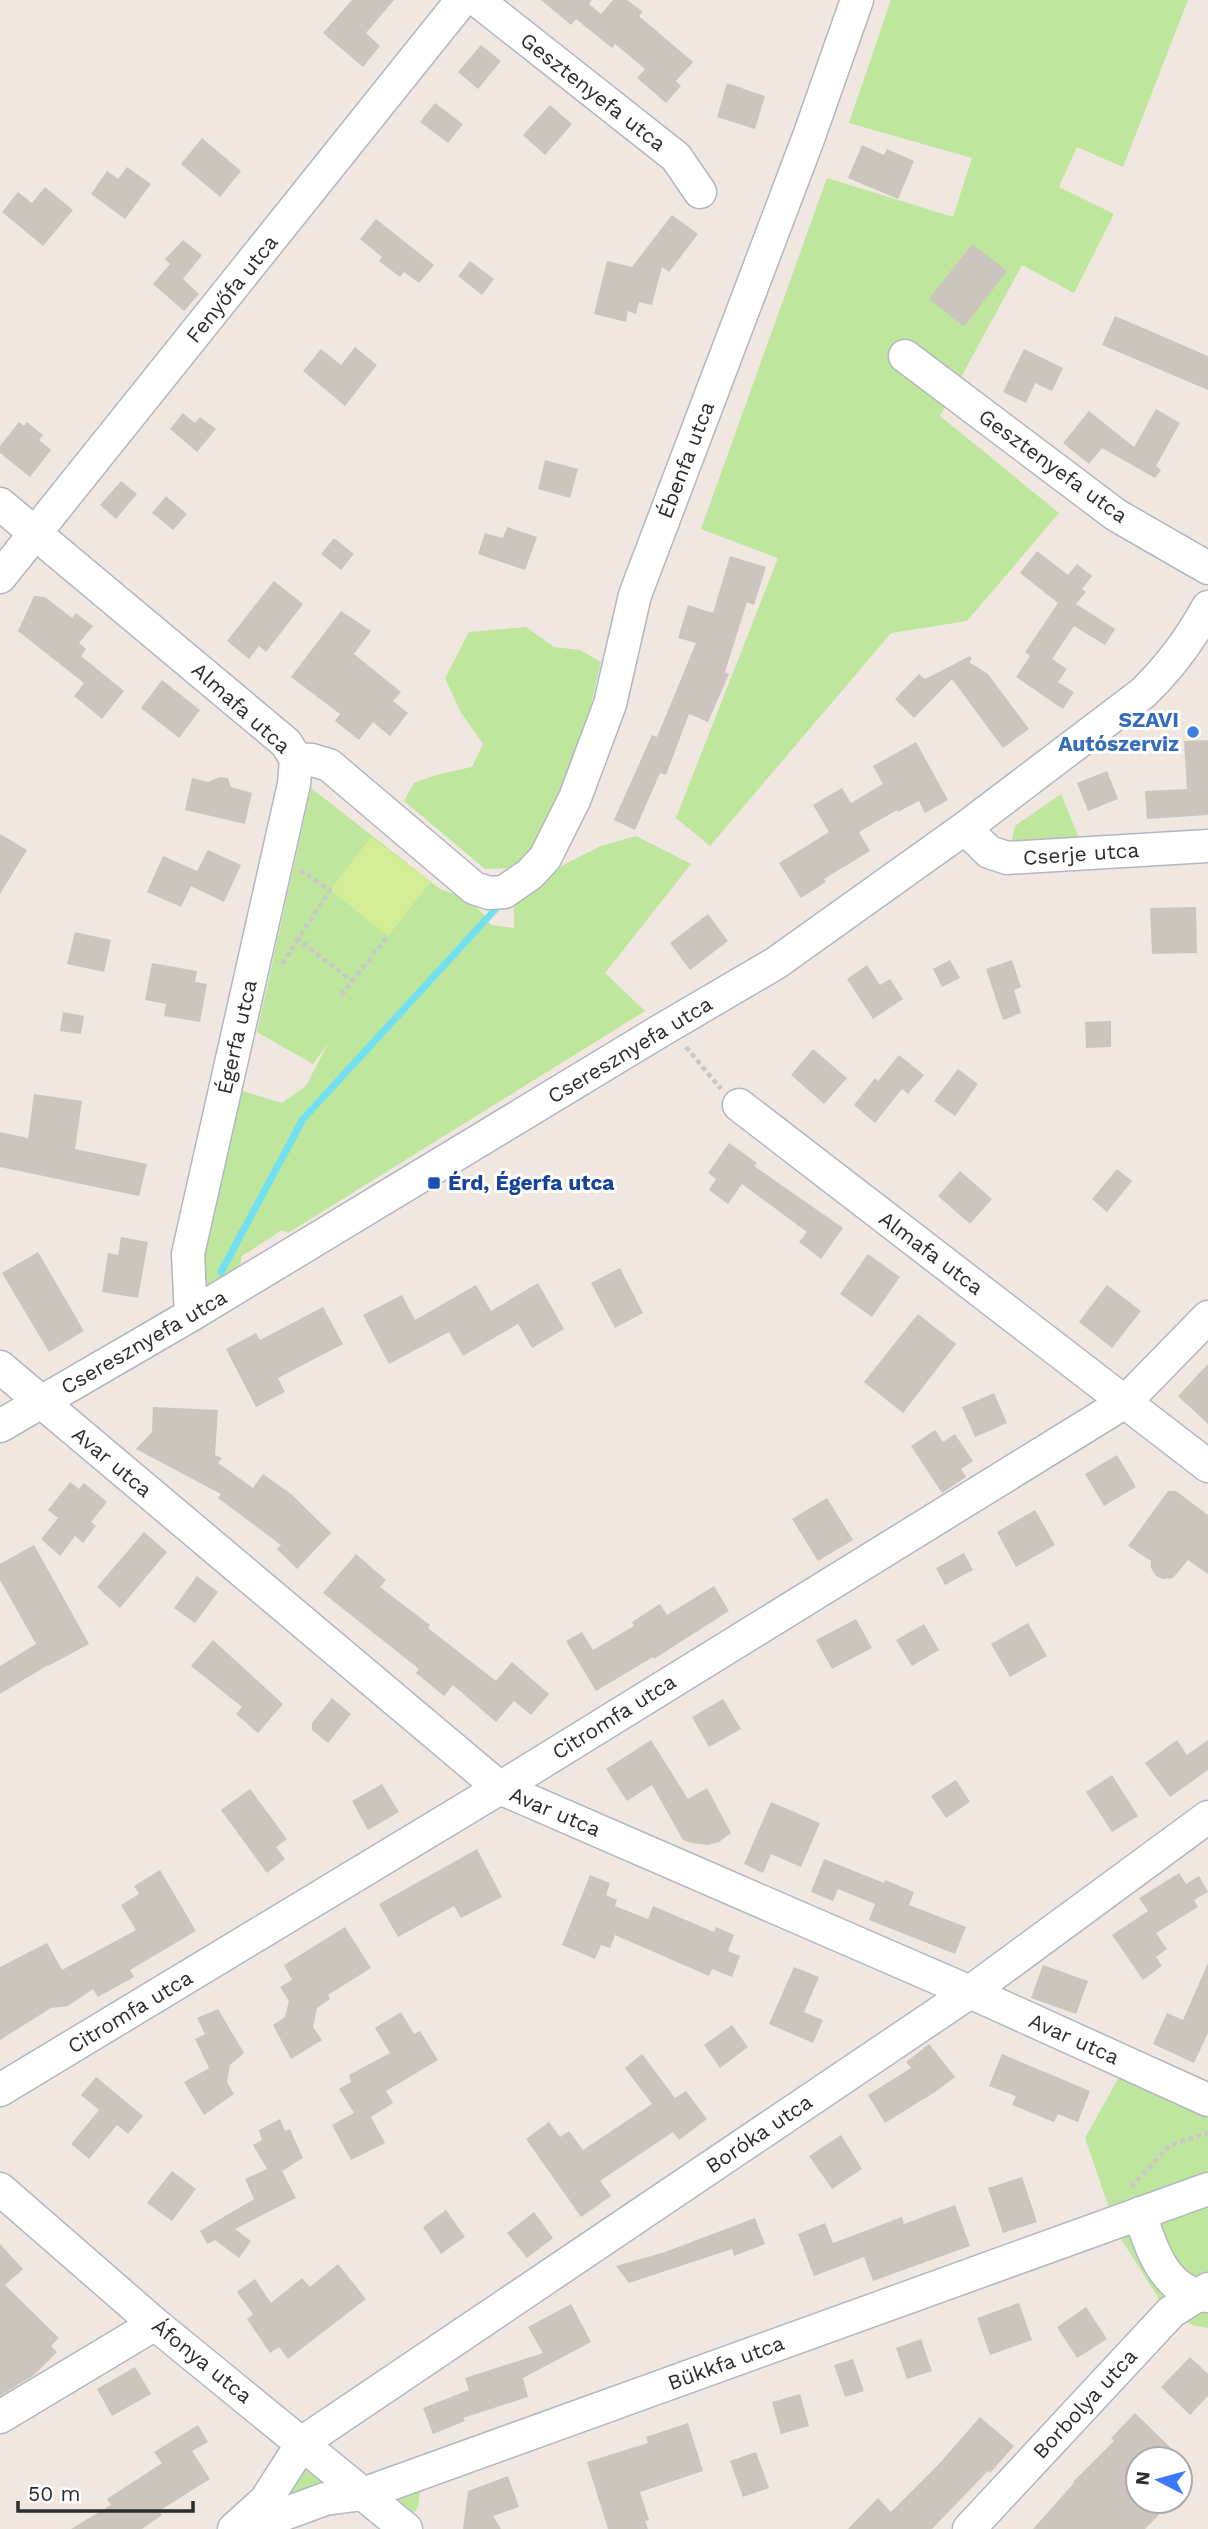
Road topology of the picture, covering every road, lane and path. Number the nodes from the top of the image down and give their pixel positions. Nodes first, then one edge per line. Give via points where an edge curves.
1 (462, 0) edge
2 (477, 0) edge
3 (858, 0) edge
4 (700, 192) dead end
5 (905, 356) dead end
6 (0, 504) edge
7 (36, 534) junction
8 (1208, 568) edge
9 (0, 578) edge
10 (1208, 607) edge
11 (296, 759) junction
12 (965, 828) junction
13 (1208, 846) edge
14 (293, 865) dead end
15 (489, 894) joint
16 (388, 936) dead end
17 (296, 938) junction
18 (271, 964) dead end
19 (352, 981) junction
20 (341, 995) dead end
21 (666, 1027) junction
22 (739, 1105) joint
23 (191, 1315) junction
24 (1208, 1317) edge
25 (0, 1367) edge
26 (41, 1402) junction
27 (1125, 1402) junction
28 (0, 1426) edge
29 (1208, 1466) edge
30 (500, 1788) junction
31 (1208, 1817) edge
32 (970, 1992) junction
33 (0, 2090) edge
34 (1208, 2100) edge
35 (1208, 2133) edge
36 (0, 2189) edge
37 (1208, 2189) edge
38 (1133, 2215) junction
39 (1205, 2293) edge
40 (155, 2324) junction
41 (0, 2417) edge
42 (303, 2442) junction
43 (363, 2494) junction
44 (234, 2529) edge
45 (242, 2529) edge
46 (406, 2529) edge
47 (970, 2529) edge

1 - 7 street, Fenyőfa utca
2 - 4 street, Gesztenyefa utca via 676,157
3 - 15 street, Ébenfa utca via 635,595 610,704 575,797 545,858 504,892
5 - 8 street, Gesztenyefa utca via 1116,515
6 - 7 street, Almafa utca
7 - 9 street, Fenyőfa utca
7 - 11 street, Almafa utca via 286,743
10 - 12 street, Cseresznyefa utca via 1190,640 1143,693
11 - 15 street, Almafa utca via 329,765 474,888
11 - 23 street, Égerfa utca via 188,1254
12 - 13 street, Cserje utca via 989,852 1007,858
12 - 21 street, Cseresznyefa utca via 776,963
14 - 17 path via 330,890
16 - 19 path
17 - 18 path via 283,964
17 - 19 path
19 - 20 path
21 - 22 path
21 - 23 street, Cseresznyefa utca
22 - 27 street, Almafa utca
23 - 26 street, Cseresznyefa utca
24 - 27 street, Citromfa utca
25 - 26 street, Avar utca
26 - 28 street, Cseresznyefa utca
26 - 30 street, Avar utca
27 - 29 street, Almafa utca
27 - 30 street, Citromfa utca
30 - 32 street, Avar utca
30 - 33 street, Citromfa utca
31 - 32 street, Boróka utca
32 - 34 street, Avar utca
32 - 42 street, Boróka utca
35 - 38 path via 1170,2145 1128,2190
36 - 40 street, Áfonya utca
37 - 38 street, Bükkfa utca
38 - 39 street via 1163,2269 1180,2286
38 - 43 street, Bükkfa utca
39 - 47 street, Borbolya utca via 1171,2312
40 - 41 street
40 - 42 street, Áfonya utca
42 - 43 street, Áfonya utca
42 - 44 street via 266,2500
43 - 45 street, Bükkfa utca via 325,2499
43 - 46 street, Áfonya utca

